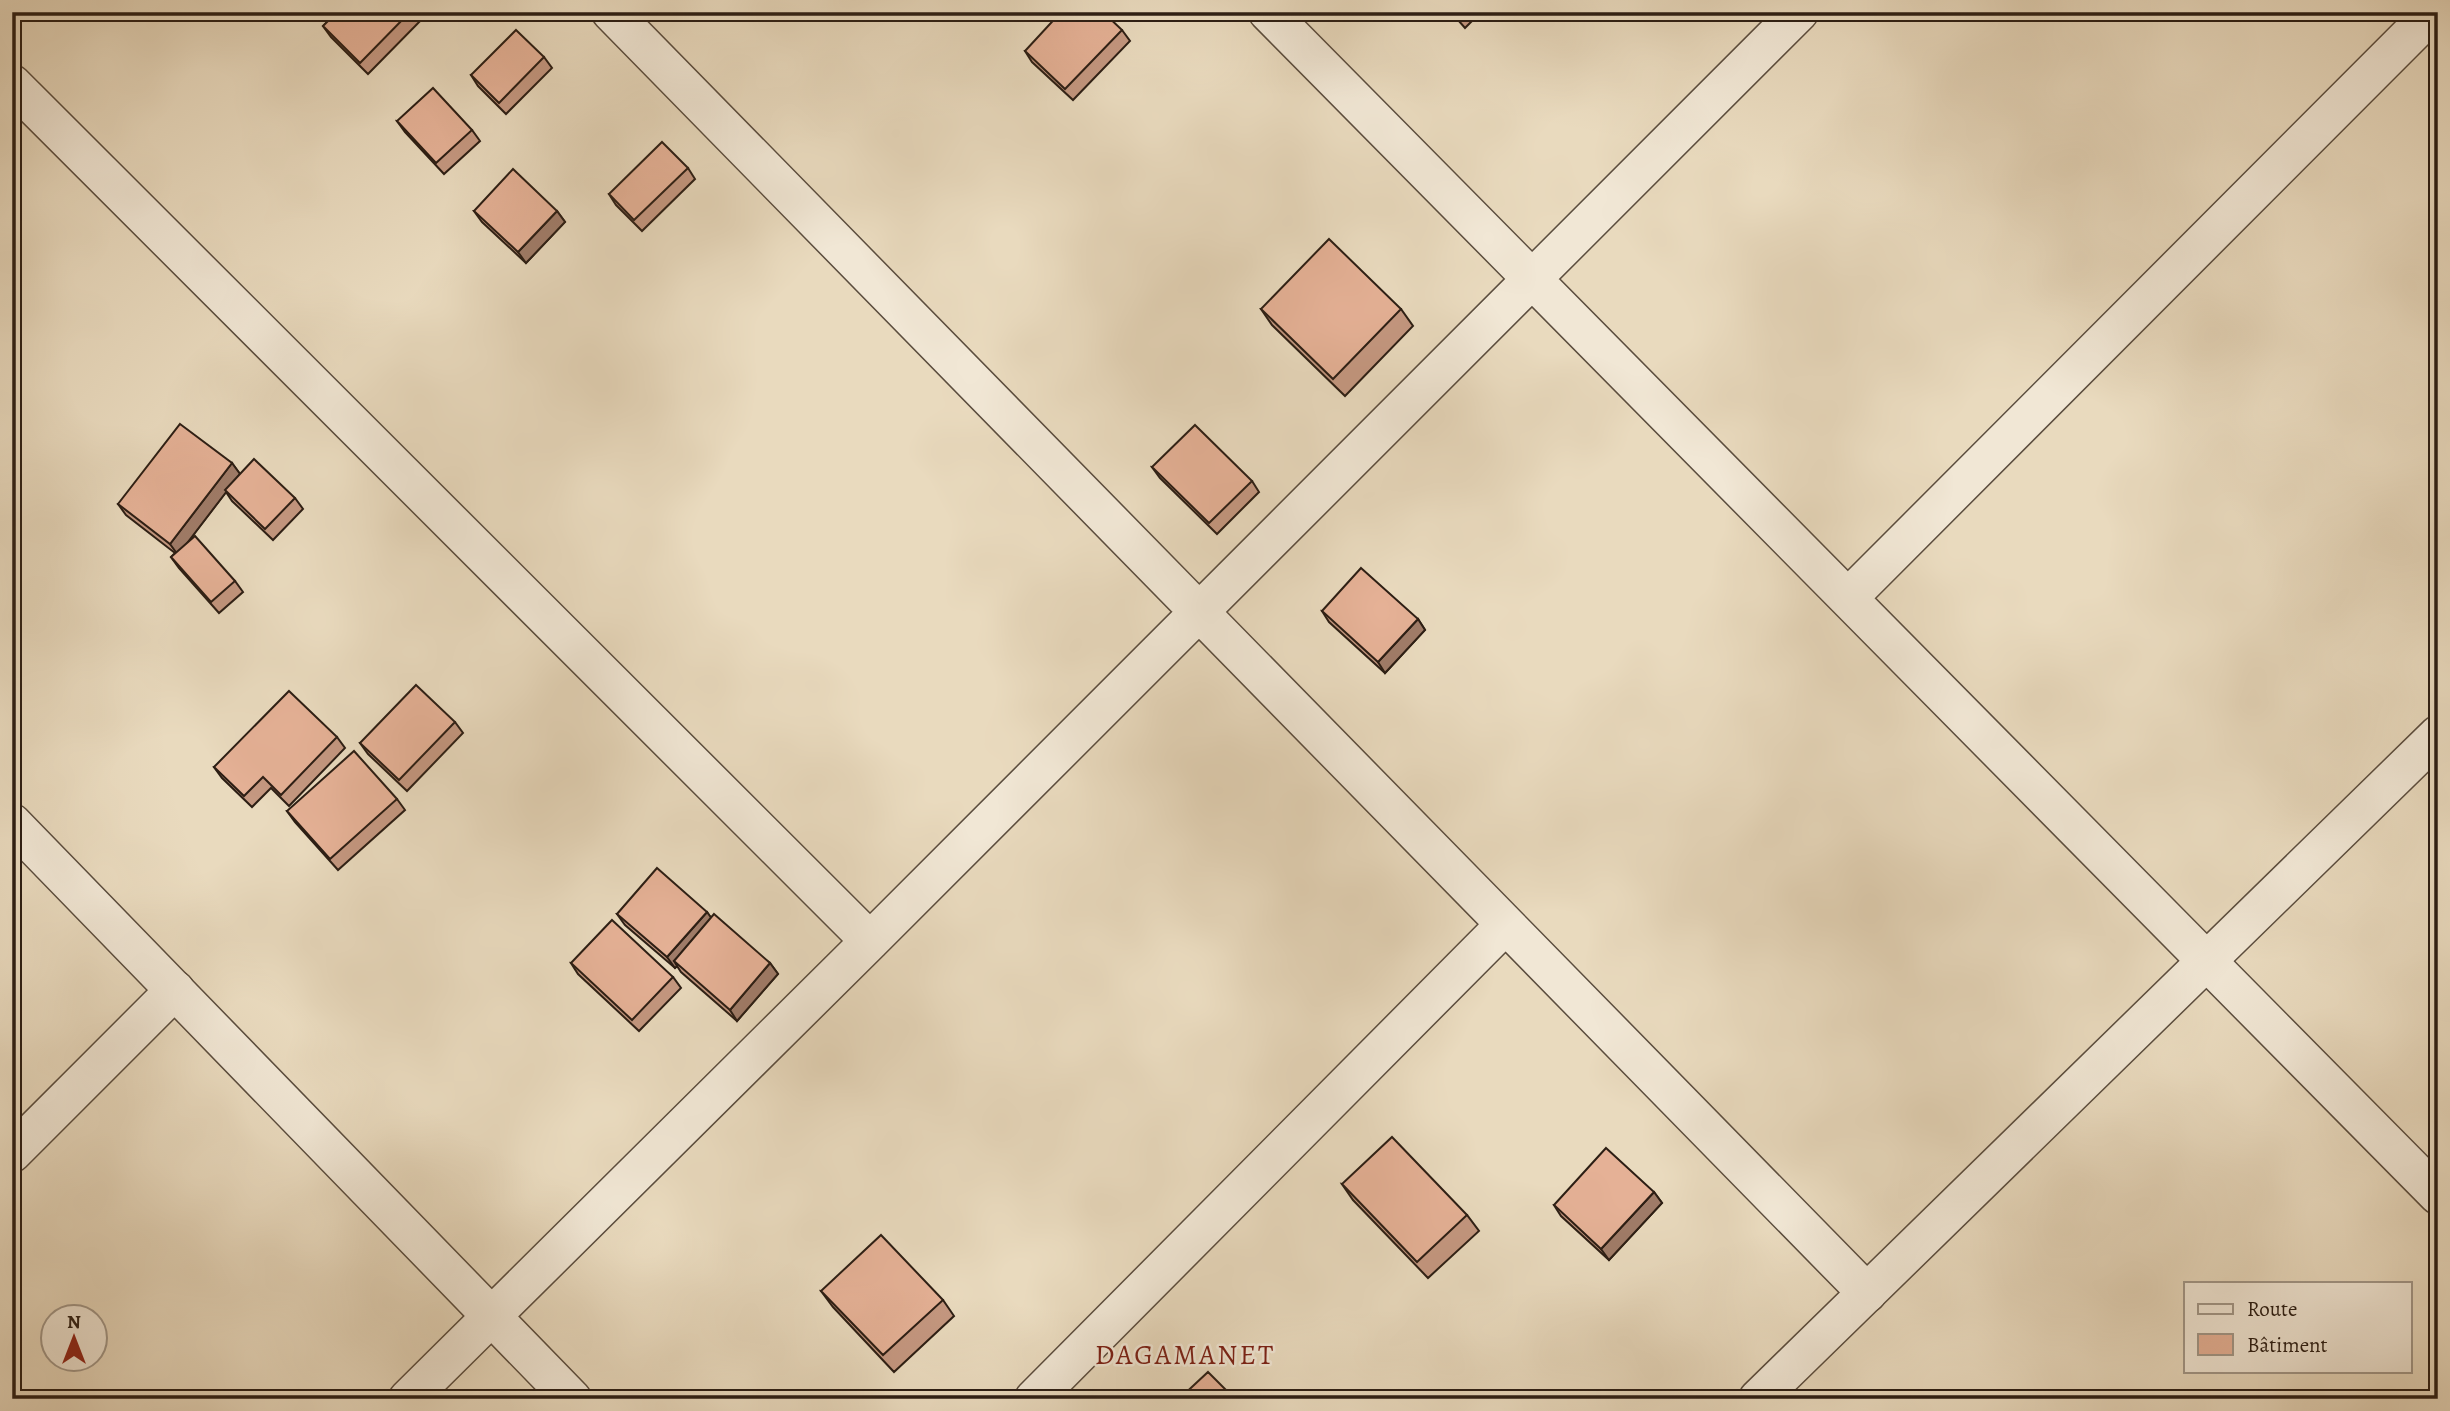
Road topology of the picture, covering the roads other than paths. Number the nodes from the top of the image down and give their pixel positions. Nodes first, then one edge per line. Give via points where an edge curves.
1 (611, 12) edge
2 (1268, 12) edge
3 (1799, 12) edge
4 (2433, 12) edge
5 (12, 84) edge
6 (1532, 279) junction
7 (1848, 598) junction
8 (1199, 613) junction
9 (2438, 735) edge
10 (12, 823) edge
11 (1505, 925) junction
12 (870, 941) junction
13 (2206, 961) junction
14 (175, 990) junction
15 (12, 1153) edge
16 (2438, 1195) edge
17 (1867, 1293) junction
18 (492, 1317) junction
19 (408, 1399) edge
20 (572, 1399) edge
21 (1034, 1399) edge
22 (1758, 1399) edge

1 - 8 street
2 - 6 street
3 - 6 street
4 - 7 street
5 - 12 street
6 - 7 street
6 - 8 street
7 - 13 street
8 - 11 street
8 - 12 street
9 - 13 street
10 - 14 street
11 - 17 street
11 - 21 street
12 - 18 street
13 - 16 street
13 - 17 street
14 - 15 street
14 - 18 street
17 - 22 street
18 - 19 street
18 - 20 street

